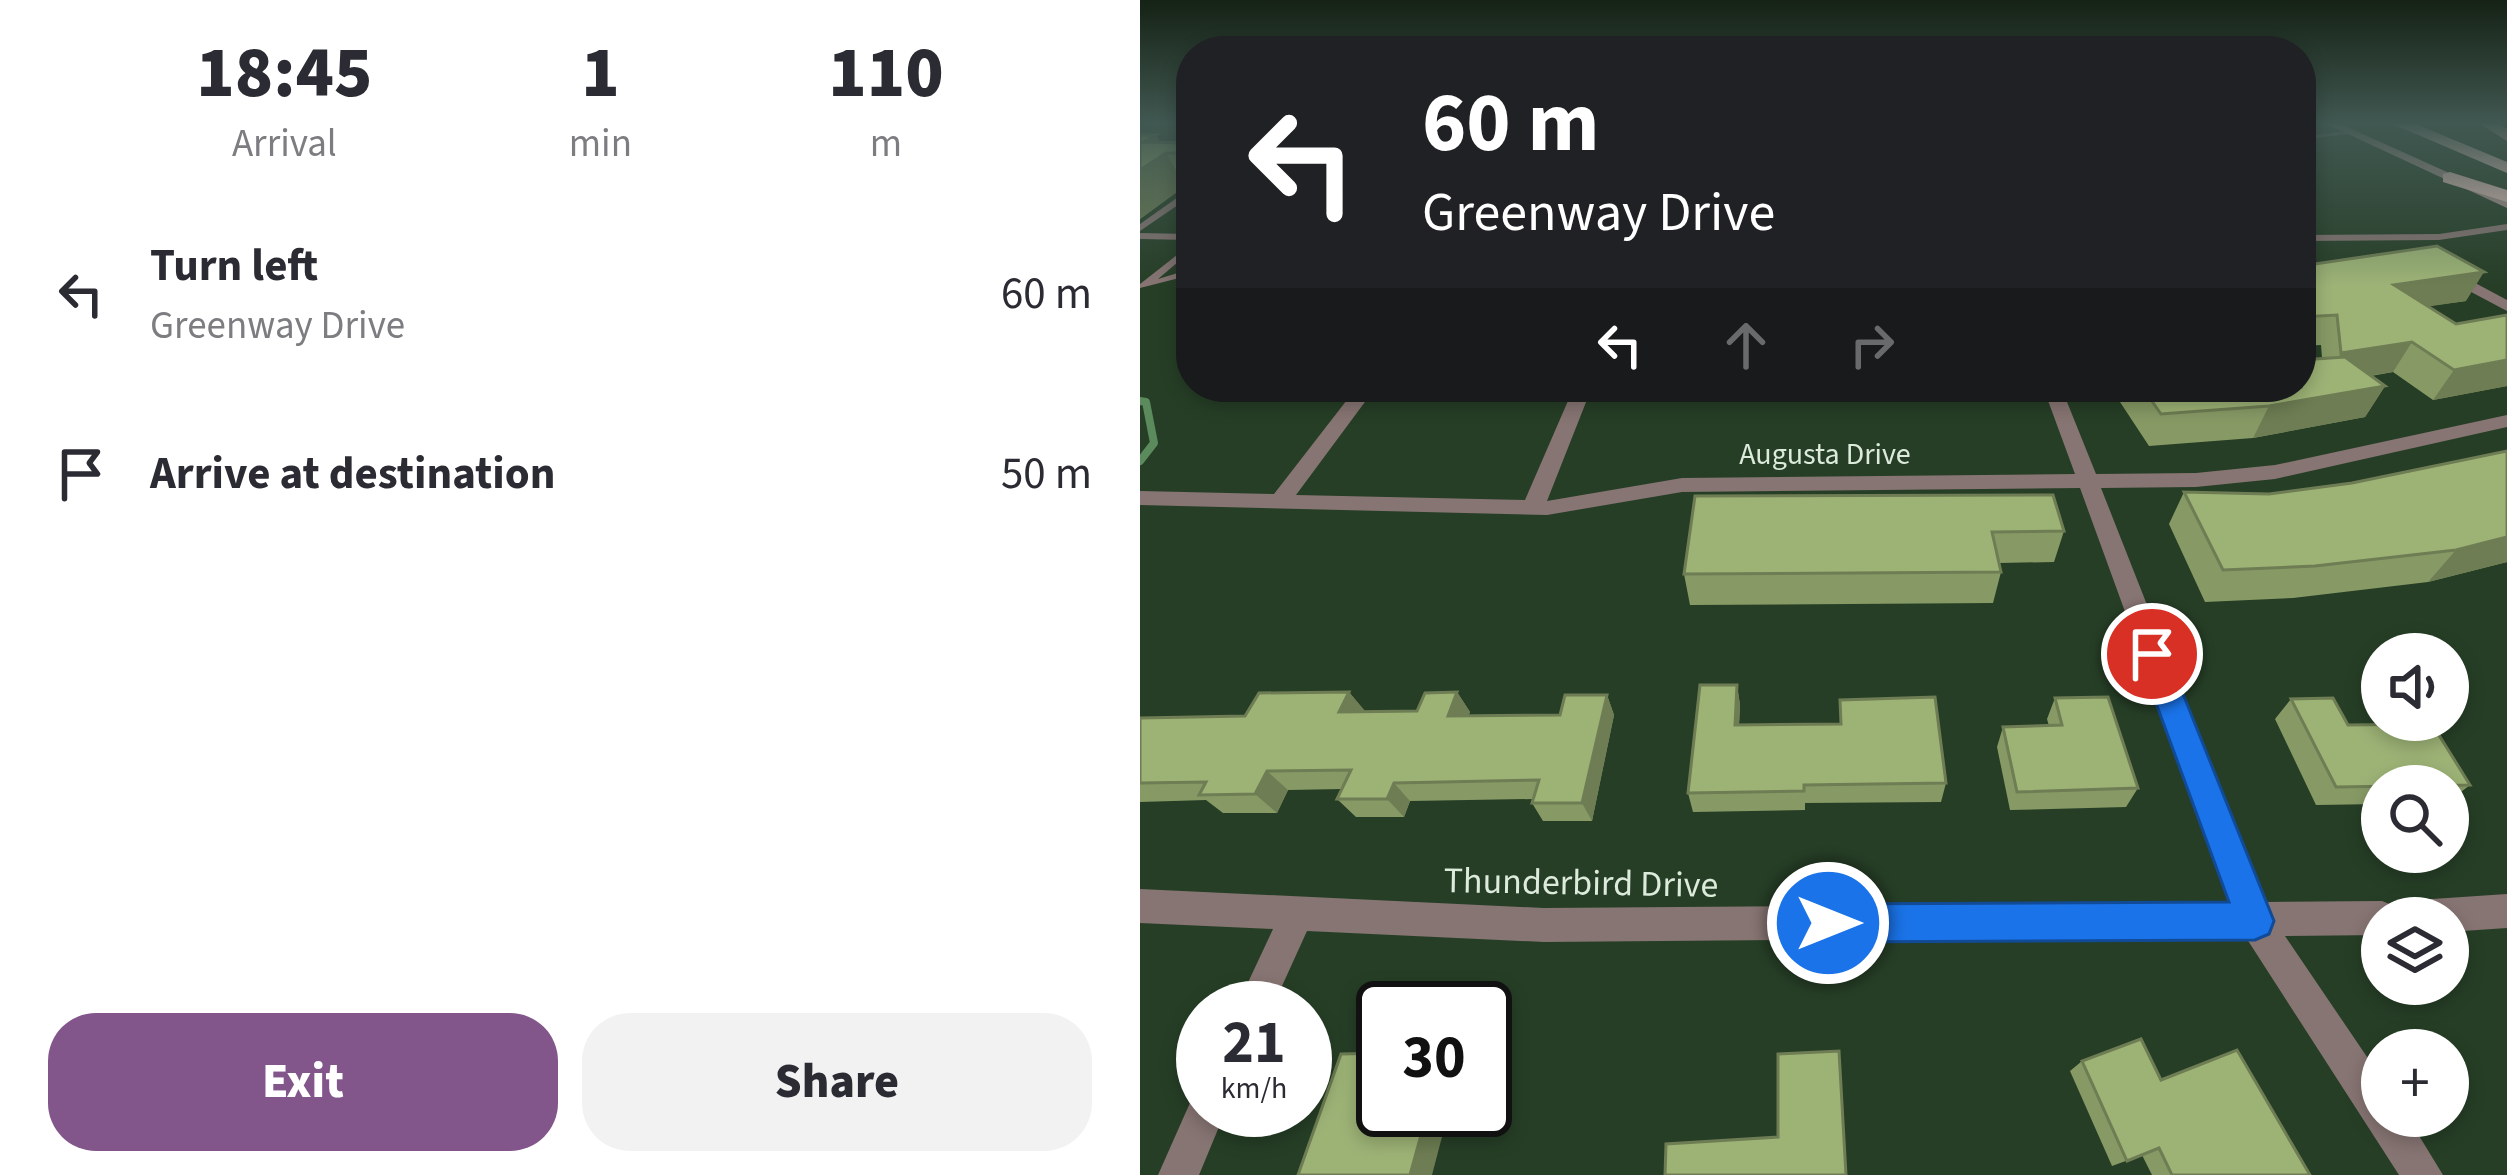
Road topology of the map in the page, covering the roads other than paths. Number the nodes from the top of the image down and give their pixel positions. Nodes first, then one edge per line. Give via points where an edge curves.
1 (2450, 178) edge
2 (2507, 200) edge
3 (1176, 204) edge
4 (2507, 227) edge
5 (1140, 232) edge
6 (1176, 236) edge
7 (2316, 238) edge
8 (1176, 259) edge
9 (2439, 269) edge
10 (1176, 276) edge
11 (1141, 286) edge
12 (2507, 306) edge
13 (1355, 402) edge
14 (1576, 402) edge
15 (2057, 402) edge
16 (2507, 422) edge
17 (2086, 482) junction
18 (1140, 498) edge
19 (1279, 502) junction
20 (1533, 508) junction
21 (1140, 906) edge
22 (2507, 911) edge
23 (2469, 914) edge
24 (1297, 915) junction
25 (2361, 918) edge
26 (2255, 921) junction
27 (1266, 981) edge
28 (2361, 1081) edge
29 (1196, 1137) edge
30 (2398, 1137) edge
31 (1178, 1175) edge
32 (2423, 1175) edge

1 - 2 highway
3 - 5 lane
4 - 7 lane via 2439,237
5 - 6 lane
8 - 11 lane
9 - 12 street
10 - 11 lane
13 - 19 street
14 - 20 street
15 - 17 street
16 - 17 street, Augusta Drive via 2276,472
17 - 20 street, Augusta Drive via 1682,485
17 - 26 street
18 - 19 street, Augusta Drive
19 - 20 street, Augusta Drive
21 - 24 street, Thunderbird Drive
22 - 23 street
24 - 26 street, Thunderbird Drive via 1544,925
24 - 27 street
25 - 26 street, Thunderbird Drive
26 - 28 street
29 - 31 street
30 - 32 street

